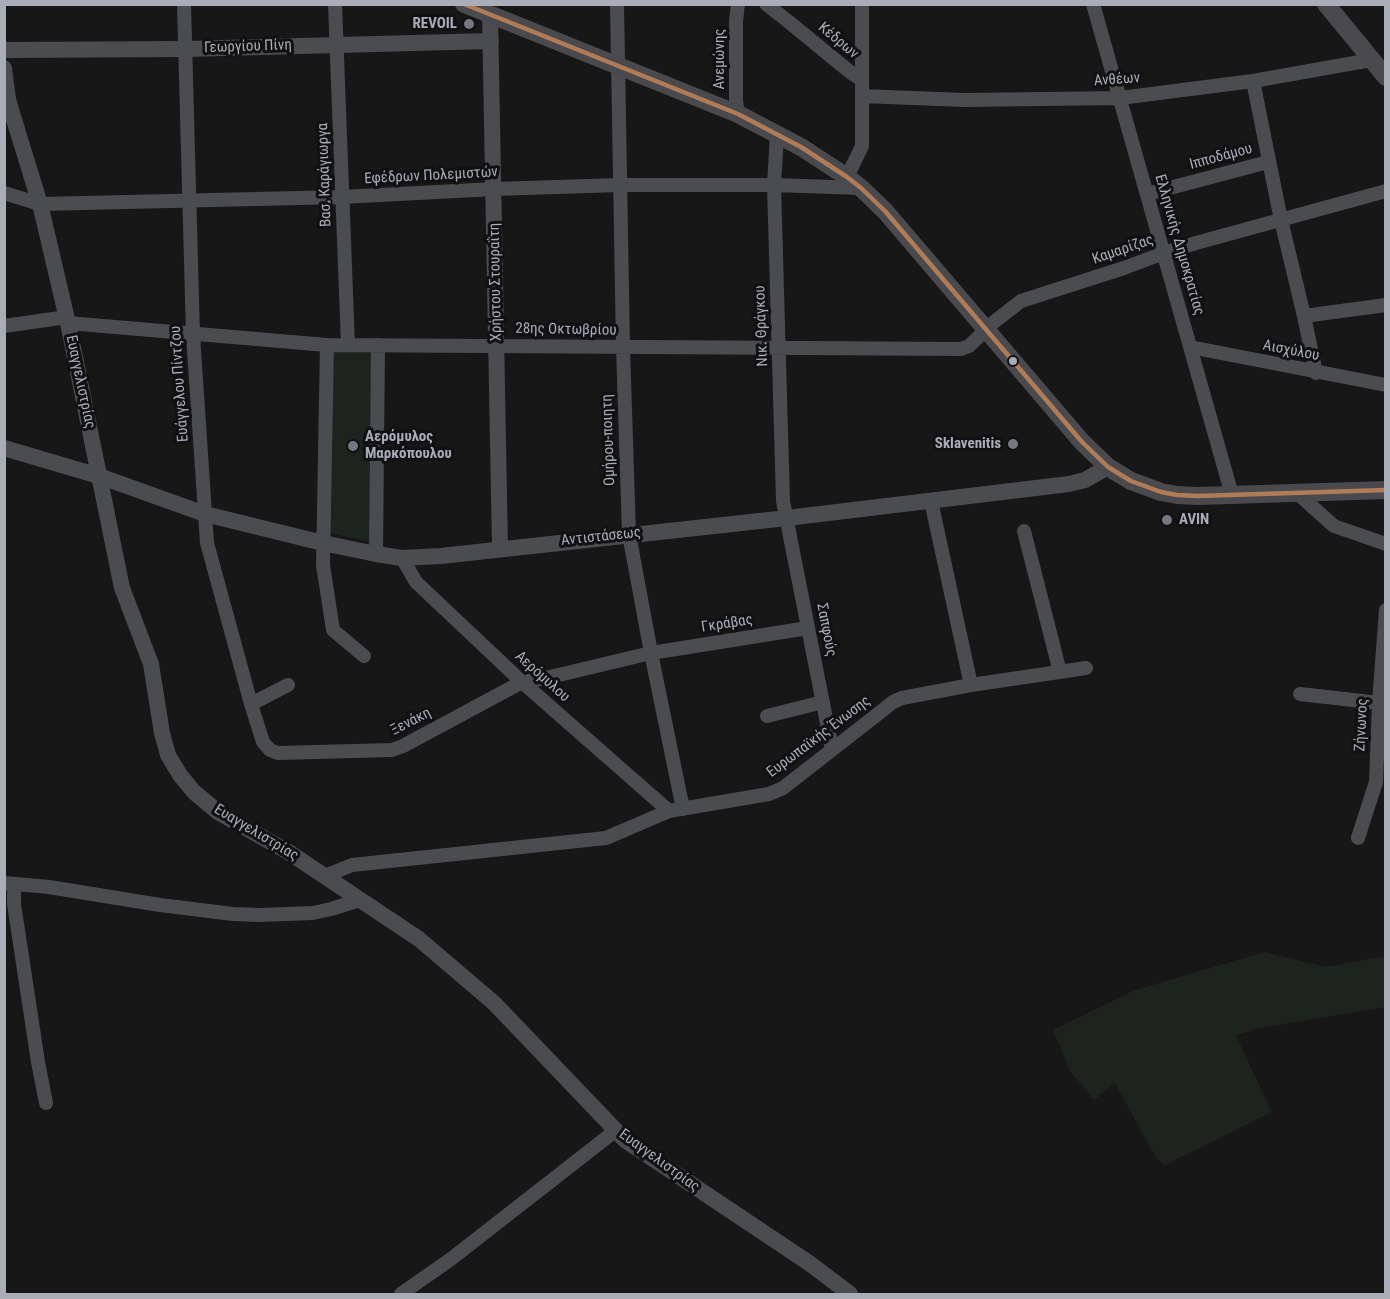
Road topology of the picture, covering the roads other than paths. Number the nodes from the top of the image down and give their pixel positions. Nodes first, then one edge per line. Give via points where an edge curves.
1 (184, 4) edge
2 (335, 4) edge
3 (464, 4) edge
4 (616, 4) edge
5 (738, 4) edge
6 (766, 4) edge
7 (862, 4) edge
8 (1094, 4) edge
9 (1326, 4) edge
10 (490, 10) edge
11 (491, 41) junction
12 (336, 45) junction
13 (185, 49) junction
14 (4, 50) edge
15 (1371, 60) junction
16 (618, 66) junction
17 (4, 68) edge
18 (1386, 77) edge
19 (861, 79) junction
20 (1253, 81) junction
21 (862, 96) junction
22 (1120, 98) junction
23 (738, 114) junction
24 (777, 134) junction
25 (1268, 162) junction
26 (854, 182) junction
27 (620, 185) junction
28 (774, 185) junction
29 (494, 189) junction
30 (1386, 191) edge
31 (4, 193) edge
32 (1147, 194) junction
33 (342, 197) junction
34 (188, 201) junction
35 (40, 204) junction
36 (1281, 220) junction
37 (1164, 253) junction
38 (1386, 305) edge
39 (1304, 316) junction
40 (67, 320) junction
41 (4, 326) edge
42 (985, 330) junction
43 (193, 335) junction
44 (327, 345) junction
45 (348, 345) junction
46 (378, 345) junction
47 (497, 346) junction
48 (623, 347) junction
49 (1190, 347) junction
50 (779, 348) junction
51 (1316, 373) junction
52 (1386, 385) edge
53 (4, 448) edge
54 (1108, 467) junction
55 (99, 476) junction
56 (1386, 490) edge
57 (1297, 493) junction
58 (1232, 495) junction
59 (931, 501) junction
60 (205, 514) junction
61 (787, 518) junction
62 (1024, 531) dead end
63 (629, 534) junction
64 (323, 543) junction
65 (1386, 544) edge
66 (500, 548) junction
67 (376, 554) junction
68 (402, 558) junction
69 (1386, 610) edge
70 (808, 628) junction
71 (651, 653) junction
72 (364, 656) dead end
73 (1086, 668) dead end
74 (1060, 672) junction
75 (522, 682) junction
76 (288, 685) dead end
77 (971, 685) junction
78 (1300, 694) dead end
79 (823, 702) junction
80 (1379, 703) junction
81 (251, 704) junction
82 (767, 716) dead end
83 (832, 749) junction
84 (270, 750) joint
85 (676, 810) junction
86 (1358, 838) dead end
87 (325, 876) junction
88 (9, 883) edge
89 (360, 900) junction
90 (46, 1103) dead end
91 (615, 1131) junction
92 (401, 1294) edge
93 (850, 1294) edge

1 - 13 street, Ευάγγελου Πίντζου
2 - 12 street, Βασ. Καράγιωργα
3 - 10 main road
4 - 16 street, Ομήρου-ποιητη
5 - 23 street, Ανεμώνης
6 - 19 street, Κέδρων
7 - 19 street
8 - 22 street, Ελληνικής Δημοκρατίας
9 - 15 main road
10 - 11 street, Χρήστου Στουραΐτη
10 - 16 main road
11 - 12 street, Γεωργίου Πίνη
11 - 29 street, Χρήστου Στουραΐτη
12 - 13 street, Γεωργίου Πίνη
12 - 33 street, Βασ. Καράγιωργα
13 - 14 street, Γεωργίου Πίνη
13 - 34 street, Ευάγγελου Πίντζου
15 - 18 main road
15 - 20 street, Ανθέων
16 - 23 main road
16 - 27 street, Ομήρου-ποιητη
17 - 35 street, Ευαγγελιστρίας via 8,99
19 - 21 street
20 - 22 street, Ανθέων
20 - 25 street
21 - 22 street, Ανθέων via 964,100
21 - 26 street via 862,147
22 - 32 street, Ελληνικής Δημοκρατίας
23 - 24 main road
24 - 26 main road
24 - 28 street, Νικ. Θράγκου
25 - 32 street, Ιπποδάμου
25 - 36 street
26 - 28 street, Εφέδρων Πολεμιστών
26 - 42 main road via 891,218
27 - 28 street, Εφέδρων Πολεμιστών
27 - 29 street, Εφέδρων Πολεμιστών
27 - 48 street, Ομήρου-ποιητη
28 - 50 street, Νικ. Θράγκου
29 - 33 street, Εφέδρων Πολεμιστών
29 - 47 street, Χρήστου Στουραΐτη
30 - 36 street, Καμαρίζας
31 - 35 street, Εφέδρων Πολεμιστών
32 - 37 street, Ελληνικής Δημοκρατίας
33 - 34 street, Εφέδρων Πολεμιστών
33 - 45 street, Βασ. Καράγιωργα
34 - 35 street, Εφέδρων Πολεμιστών
34 - 43 street, Ευάγγελου Πίντζου
35 - 40 street, Ευαγγελιστρίας
36 - 37 street, Καμαρίζας
36 - 39 street
37 - 42 street, Καμαρίζας via 1021,301
37 - 49 street, Ελληνικής Δημοκρατίας
38 - 39 street
39 - 51 street
40 - 41 street, 28ης Οκτωβρίου
40 - 43 street, 28ης Οκτωβρίου
40 - 55 street, Ευαγγελιστρίας
42 - 50 street, 28ης Οκτωβρίου via 961,349
42 - 54 main road
43 - 44 street, 28ης Οκτωβρίου
43 - 60 street, Ευάγγελου Πίντζου
44 - 45 street, 28ης Οκτωβρίου
44 - 64 street
45 - 46 street, 28ης Οκτωβρίου
46 - 47 street, 28ης Οκτωβρίου
46 - 67 street
47 - 48 street, 28ης Οκτωβρίου
47 - 66 street, Χρήστου Στουραΐτη
48 - 50 street, 28ης Οκτωβρίου
48 - 63 street, Ομήρου-ποιητη
49 - 51 street, Αισχύλου
49 - 58 street, Ελληνικής Δημοκρατίας
50 - 61 street, Νικ. Θράγκου via 782,489
51 - 52 street, Αισχύλου
53 - 55 street, Αντιστάσεως
54 - 58 main road via 1140,486 1161,492
54 - 59 street, Αντιστάσεως via 1069,484
55 - 60 street, Αντιστάσεως
55 - 87 street, Ευαγγελιστρίας via 122,588 151,664 168,756 180,776 209,806
56 - 57 main road
57 - 58 main road
57 - 65 street via 1334,526
59 - 61 street, Αντιστάσεως
59 - 77 street
60 - 64 street, Αντιστάσεως
60 - 81 street, Ευάγγελου Πίντζου via 207,543
61 - 63 street, Αντιστάσεως
61 - 70 street, Σαπφούς
62 - 74 street
63 - 66 street, Αντιστάσεως
63 - 71 street, Ομήρου-ποιητη
64 - 67 street, Αντιστάσεως
64 - 72 street via 333,630
66 - 68 street, Αντιστάσεως
67 - 68 street, Αντιστάσεως
68 - 75 street, Αερόμυλου via 416,582
69 - 80 street, Ζήνωνος
70 - 71 street, Γκράβας
70 - 79 street, Σαπφούς
71 - 75 street, Γκράβας
71 - 85 street, Ομήρου-ποιητη
73 - 74 street, Ευρωπαϊκής Ένωσης
74 - 77 street, Ευρωπαϊκής Ένωσης
75 - 84 street, Ξενάκη via 392,750
75 - 85 street, Αερόμυλου
76 - 81 street
77 - 83 street, Ευρωπαϊκής Ένωσης via 893,702
78 - 80 street
79 - 82 street
79 - 83 street, Σαπφούς
80 - 86 street, Ζήνωνος via 1376,782
81 - 84 street, Ευάγγελου Πίντζου via 263,742
83 - 85 street, Ευρωπαϊκής Ένωσης via 769,795
85 - 87 street, Ευρωπαϊκής Ένωσης via 606,838 352,865
87 - 89 street, Ευαγγελιστρίας
88 - 89 street via 233,914 313,913
88 - 90 street
89 - 91 street, Ευαγγελιστρίας via 419,939 494,1003
91 - 92 street
91 - 93 street, Ευαγγελιστρίας

